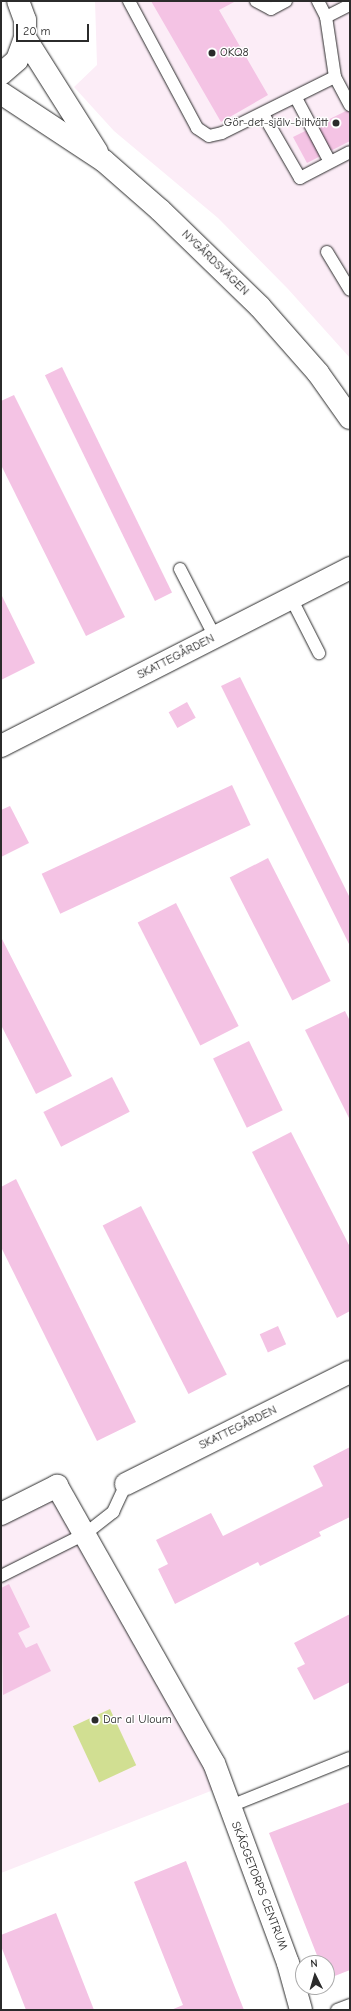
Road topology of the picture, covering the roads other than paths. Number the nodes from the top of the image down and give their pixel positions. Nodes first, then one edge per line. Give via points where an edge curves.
1 (129, 1) edge
2 (256, 1) edge
3 (286, 1) edge
4 (318, 1) edge
5 (350, 5) edge
6 (24, 15) edge
7 (326, 17) junction
8 (1, 74) edge
9 (335, 77) junction
10 (1, 93) edge
11 (296, 98) junction
12 (350, 105) edge
13 (263, 114) junction
14 (350, 152) edge
15 (104, 161) junction
16 (330, 162) junction
17 (327, 252) dead end
18 (350, 290) edge
19 (350, 412) edge
20 (350, 568) edge
21 (180, 569) dead end
22 (291, 598) junction
23 (215, 637) junction
24 (319, 653) dead end
25 (1, 746) edge
26 (350, 1372) edge
27 (126, 1484) joint
28 (1, 1514) edge
29 (85, 1534) junction
30 (1, 1576) edge
31 (350, 1758) edge
32 (228, 1807) junction
33 (350, 2005) edge
34 (301, 2010) edge
35 (337, 2010) edge

1 - 13 lane via 197,128 209,136 216,135
2 - 3 lane via 271,9
4 - 7 lane
5 - 7 lane
6 - 8 street via 17,60
6 - 15 street, NYGÅRDSVÄGEN
7 - 9 lane
9 - 11 lane
9 - 12 lane
10 - 15 street, NYGÅRDSVÄGEN
11 - 13 lane
11 - 16 lane
13 - 16 lane via 300,178
14 - 16 lane
15 - 19 street, NYGÅRDSVÄGEN via 260,306
17 - 18 lane
20 - 22 street, SKATTEGÅRDEN
21 - 23 lane
22 - 23 street, SKATTEGÅRDEN
22 - 24 lane
23 - 25 street, SKATTEGÅRDEN
26 - 27 street, SKATTEGÅRDEN
27 - 29 lane via 113,1512
28 - 29 street, SKÄGGETORPS CENTRUM via 57,1486
29 - 30 lane
29 - 32 street, SKÄGGETORPS CENTRUM via 214,1763
31 - 32 lane
32 - 34 street, SKÄGGETORPS CENTRUM via 288,1963
33 - 35 lane

